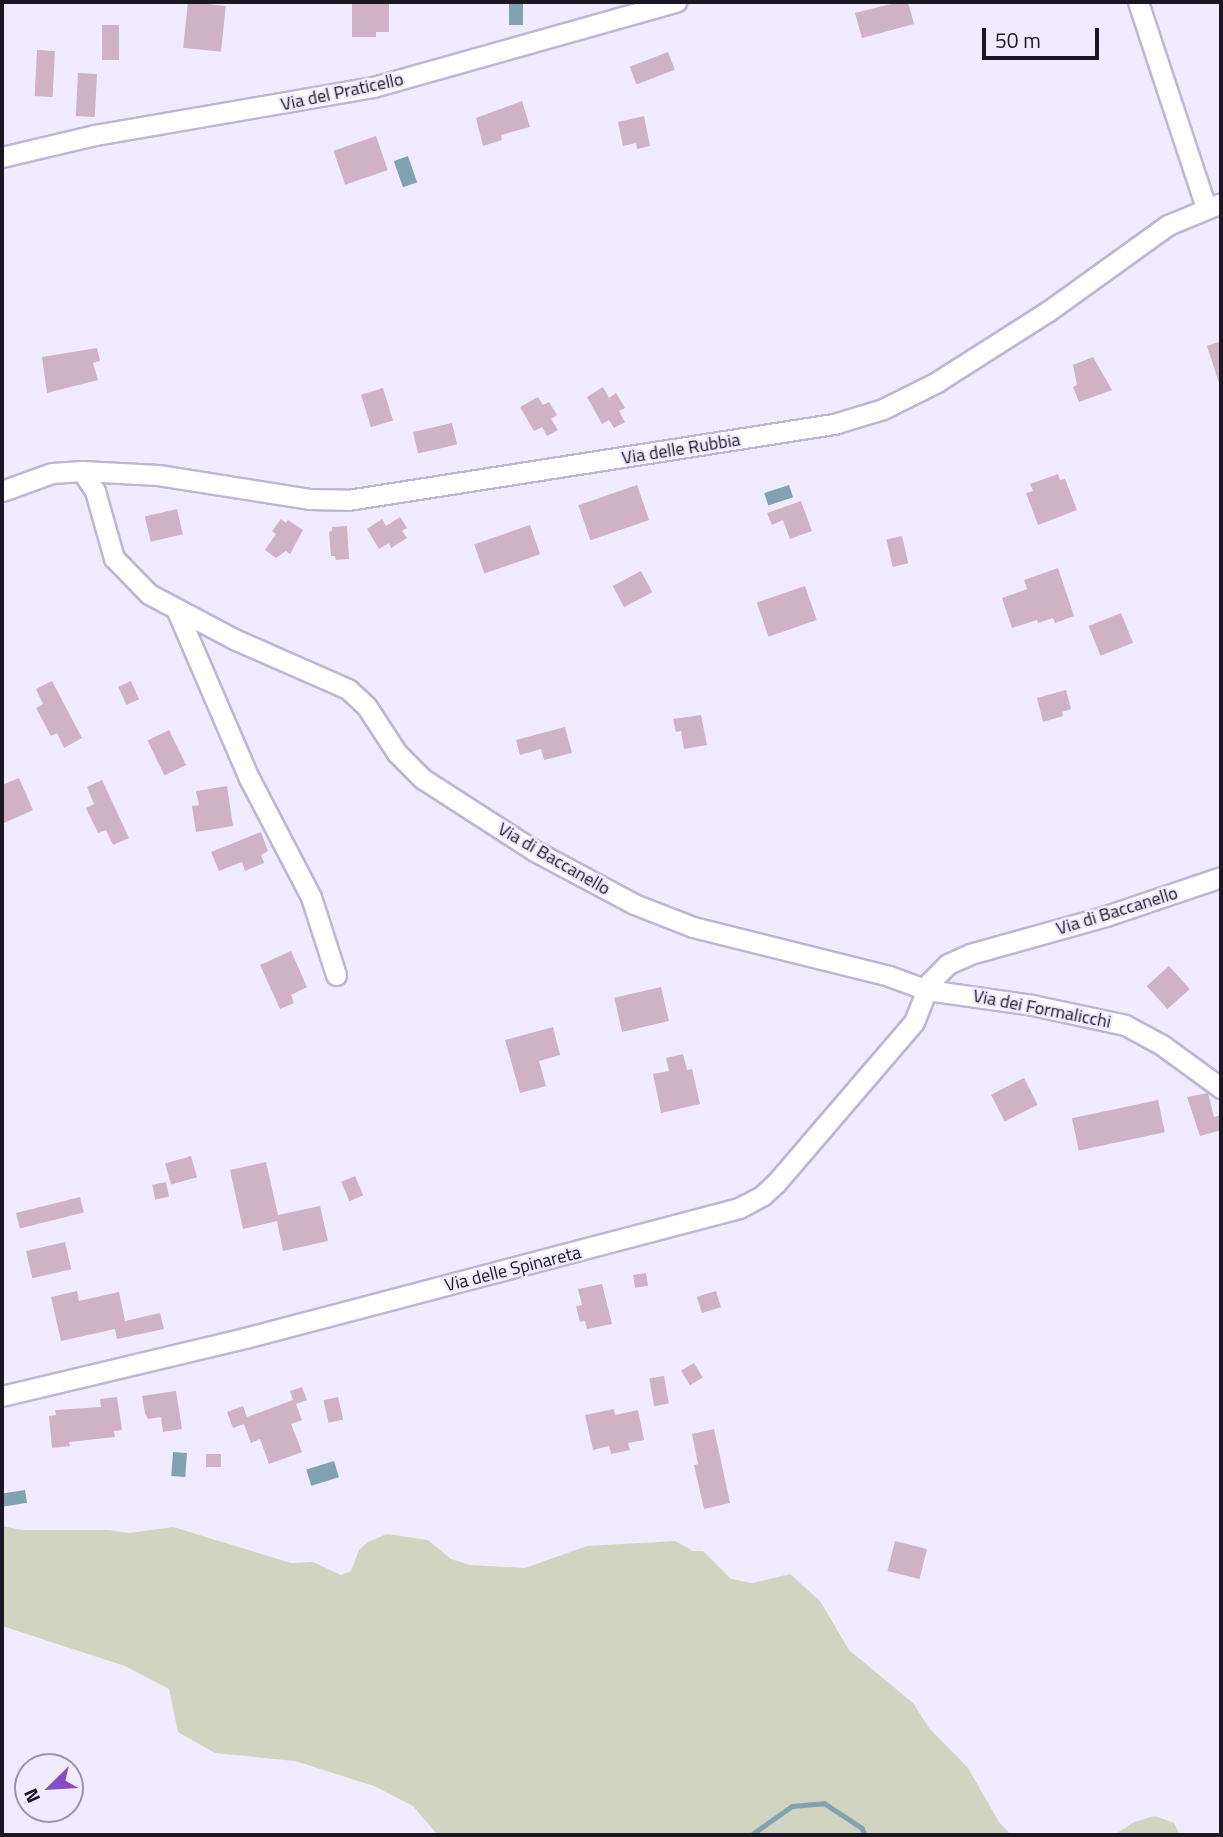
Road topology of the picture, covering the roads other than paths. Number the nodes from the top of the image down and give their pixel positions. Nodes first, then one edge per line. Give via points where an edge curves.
1 (676, 2) edge
2 (1138, 2) edge
3 (2, 157) edge
4 (1214, 205) edge
5 (82, 471) junction
6 (2, 491) edge
7 (177, 611) junction
8 (1221, 877) edge
9 (336, 975) dead end
10 (927, 990) junction
11 (1221, 1088) edge
12 (2, 1396) edge

1 - 3 street, Via del Praticello via 373,88 95,135
2 - 4 street
4 - 5 street, Via delle Rubbia via 1161,229 1075,293 937,382 896,404 837,423 348,500 300,498 158,475
5 - 6 street via 52,473
5 - 7 street, Via di Baccanello via 95,491 117,563 149,594
7 - 9 street via 248,776 312,897
7 - 10 street, Via di Baccanello via 348,689 423,779 533,850 604,889 681,923 889,976
8 - 10 street, Via di Baccanello via 970,954 939,971
10 - 11 street, Via dei Formalicchi via 1032,1005 1125,1026 1162,1045
10 - 12 street, Via delle Spinareta via 914,1022 785,1173 763,1195 739,1208 272,1331

